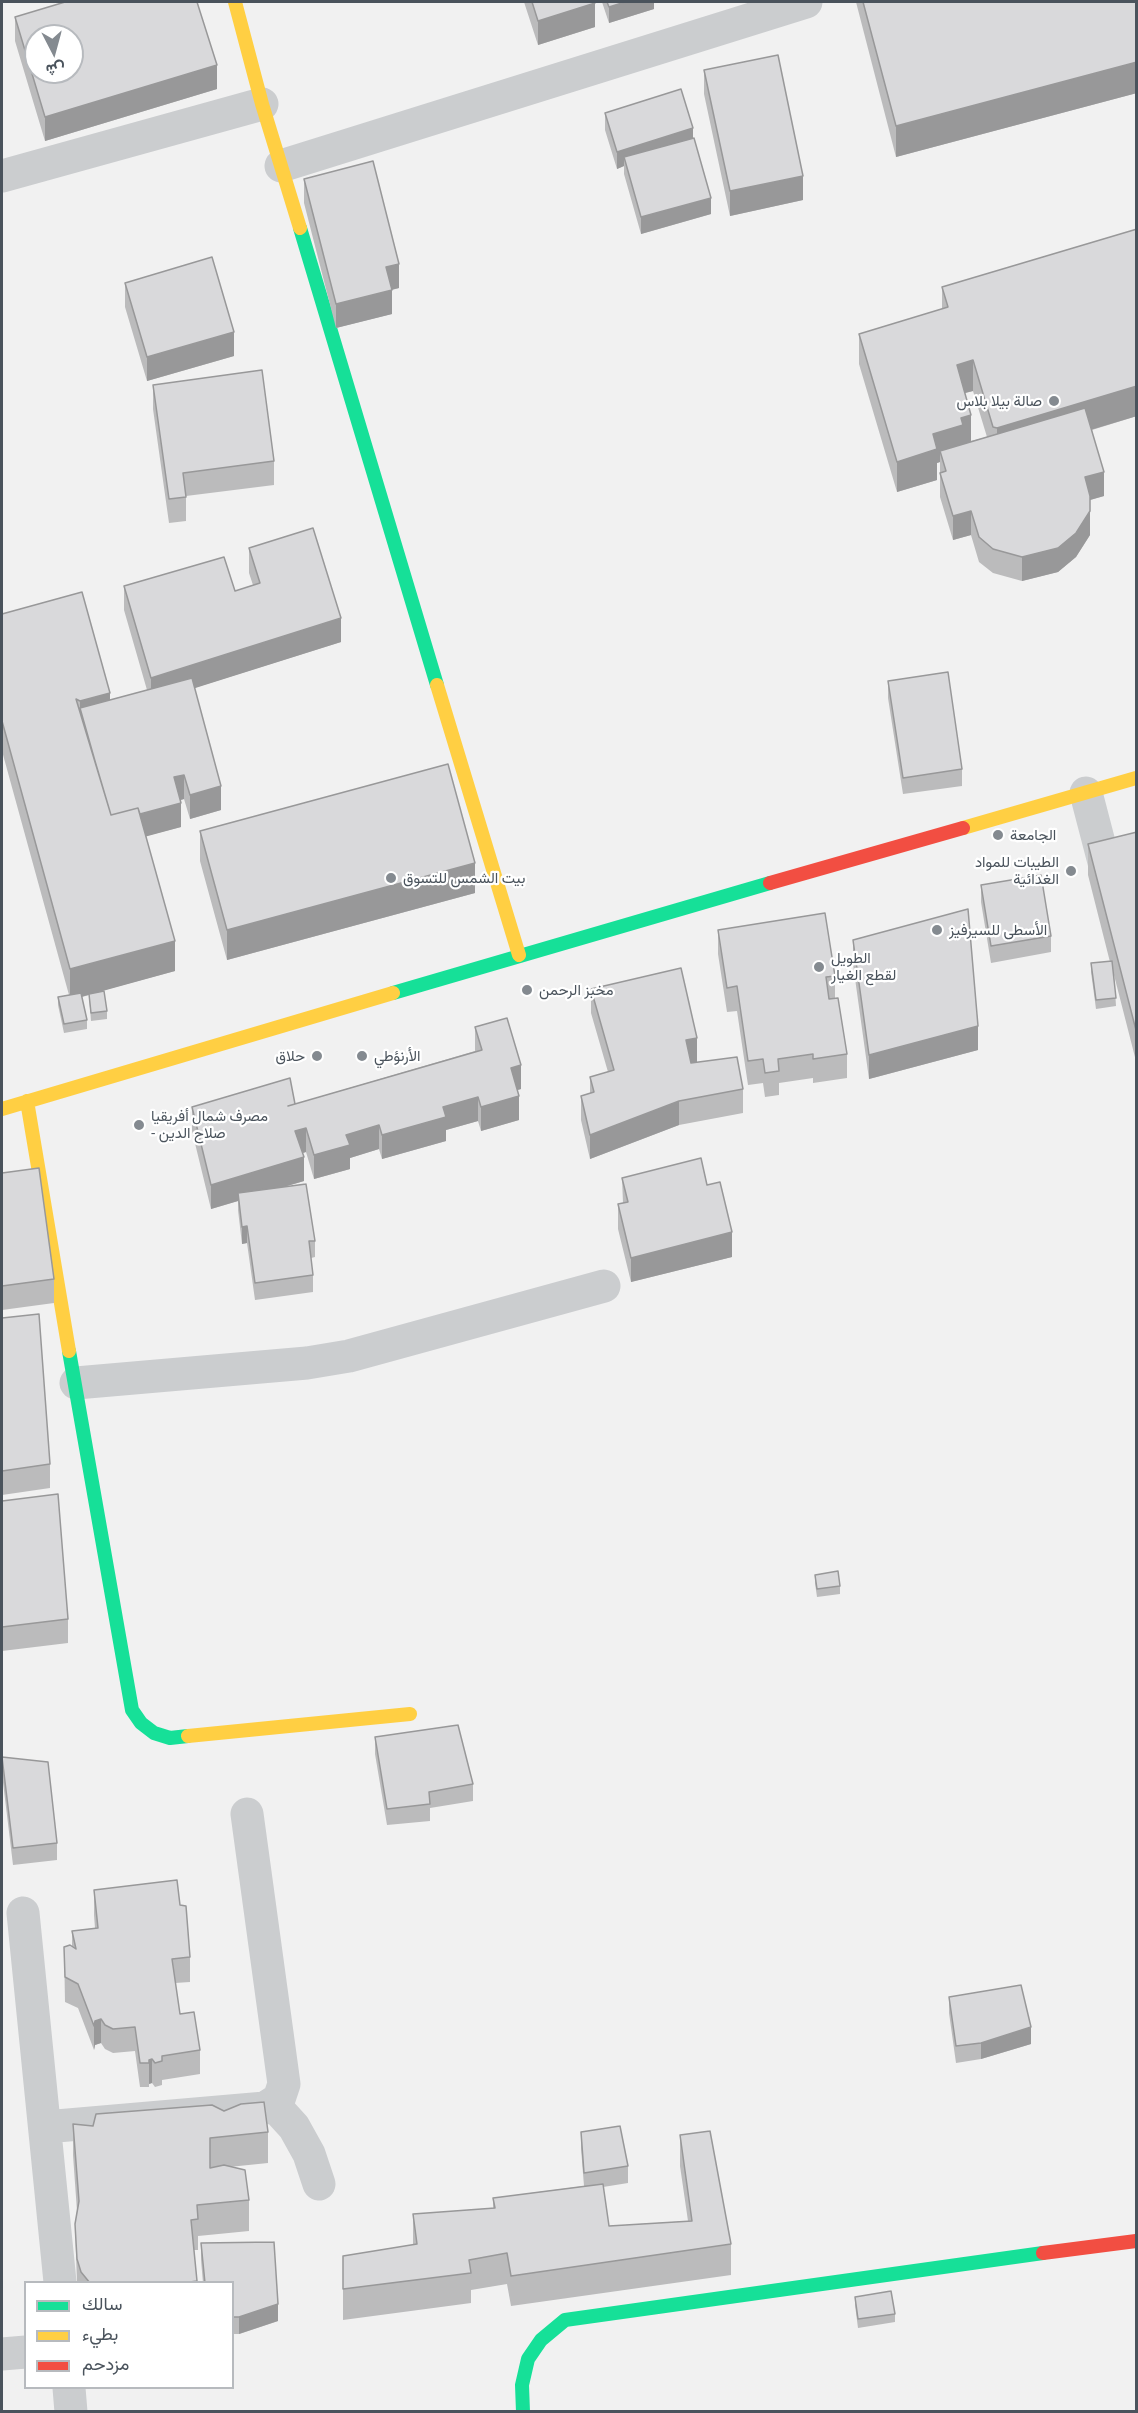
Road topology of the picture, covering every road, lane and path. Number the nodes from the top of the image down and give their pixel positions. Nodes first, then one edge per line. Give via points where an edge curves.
1 (235, 2) edge
2 (806, 2) edge
3 (262, 104) junction
4 (281, 166) junction
5 (2, 176) edge
6 (1137, 778) edge
7 (1086, 793) junction
8 (1118, 915) edge
9 (519, 955) junction
10 (27, 1101) junction
11 (2, 1109) edge
12 (604, 1286) dead end
13 (76, 1383) junction
14 (410, 1714) dead end
15 (247, 1815) dead end
16 (23, 1913) dead end
17 (273, 2104) junction
18 (45, 2127) junction
19 (319, 2184) dead end
20 (1137, 2241) edge
21 (60, 2281) edge
22 (24, 2352) edge
23 (2, 2354) edge
24 (69, 2389) edge
25 (71, 2412) edge
26 (523, 2412) edge

1 - 3 street
2 - 4 street
3 - 4 street
3 - 5 street
4 - 9 street
6 - 7 street
7 - 8 street
7 - 9 street
9 - 10 street
10 - 11 street
10 - 13 street
12 - 13 street via 349,1356
13 - 14 street via 128,1695 141,1723 170,1738
15 - 17 street via 284,2084
16 - 18 street
17 - 18 street via 265,2108
17 - 19 street via 294,2127
18 - 21 street
20 - 26 street via 565,2320 541,2340 528,2359 522,2385
22 - 23 street
24 - 25 street

